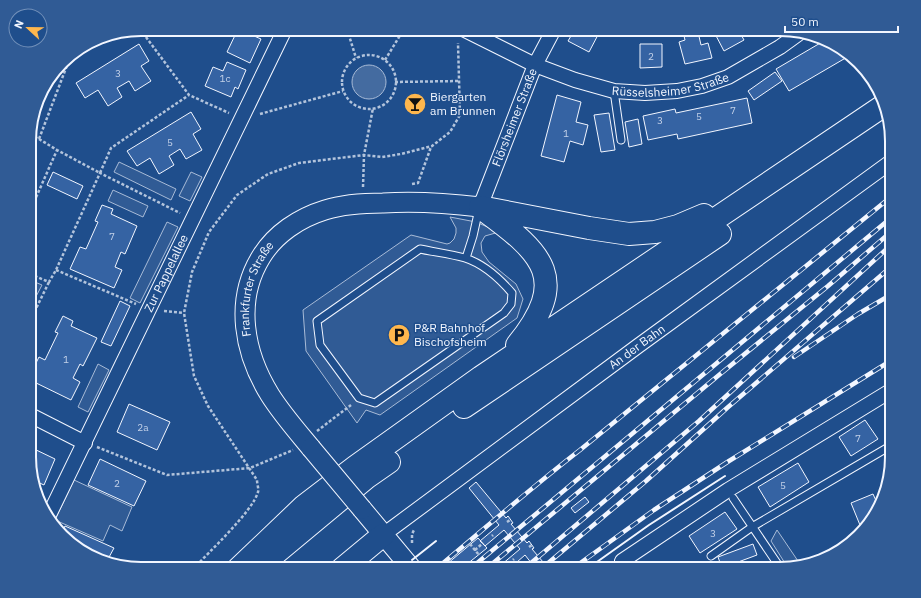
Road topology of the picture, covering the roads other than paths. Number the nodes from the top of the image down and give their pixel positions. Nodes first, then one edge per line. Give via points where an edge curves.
1 (282, 36) edge
2 (468, 36) edge
3 (550, 36) edge
4 (794, 37) edge
5 (535, 65) junction
6 (614, 91) junction
7 (879, 108) edge
8 (883, 124) edge
9 (621, 140) dead end
10 (885, 166) edge
11 (748, 197) junction
12 (480, 207) junction
13 (466, 258) junction
14 (481, 377) junction
15 (885, 394) edge
16 (36, 418) edge
17 (85, 442) junction
18 (885, 449) edge
19 (733, 498) dead end
20 (51, 510) edge
21 (752, 527) junction
22 (383, 535) junction
23 (711, 556) dead end
24 (409, 558) edge
25 (245, 562) edge
26 (264, 562) edge
27 (350, 562) edge
28 (623, 562) edge
29 (776, 562) edge

1 - 17 street, Zur Pappelallee
2 - 5 street, Rüsselsheimer Straße
3 - 5 street, Flörsheimer Straße
4 - 6 street, Rüsselsheimer Straße via 728,77 702,86 645,93
5 - 6 street, Rüsselsheimer Straße
5 - 12 street, Flörsheimer Straße
6 - 9 lane
7 - 11 highway
8 - 26 highway via 469,404 366,478
10 - 22 street, An der Bahn
11 - 12 highway via 678,226 655,232 629,234
11 - 14 highway
12 - 13 lane
12 - 14 highway via 517,236 537,256 546,278 541,311 533,325 518,345
12 - 22 street, Frankfurter Straße, bridge via 436,202 399,202 348,205 325,210 294,224 273,241 251,275 245,302 246,335 252,357 269,394
13 - 13 lane via 499,279 512,293 511,304 504,313 375,404 359,398 320,345 317,321 420,249
14 - 25 highway via 304,506
15 - 28 street via 728,490
16 - 17 street
17 - 20 street, Zur Pappelallee
18 - 21 lane
19 - 21 lane
21 - 23 lane
21 - 29 lane
22 - 24 street, Frankfurter Straße
22 - 27 highway

